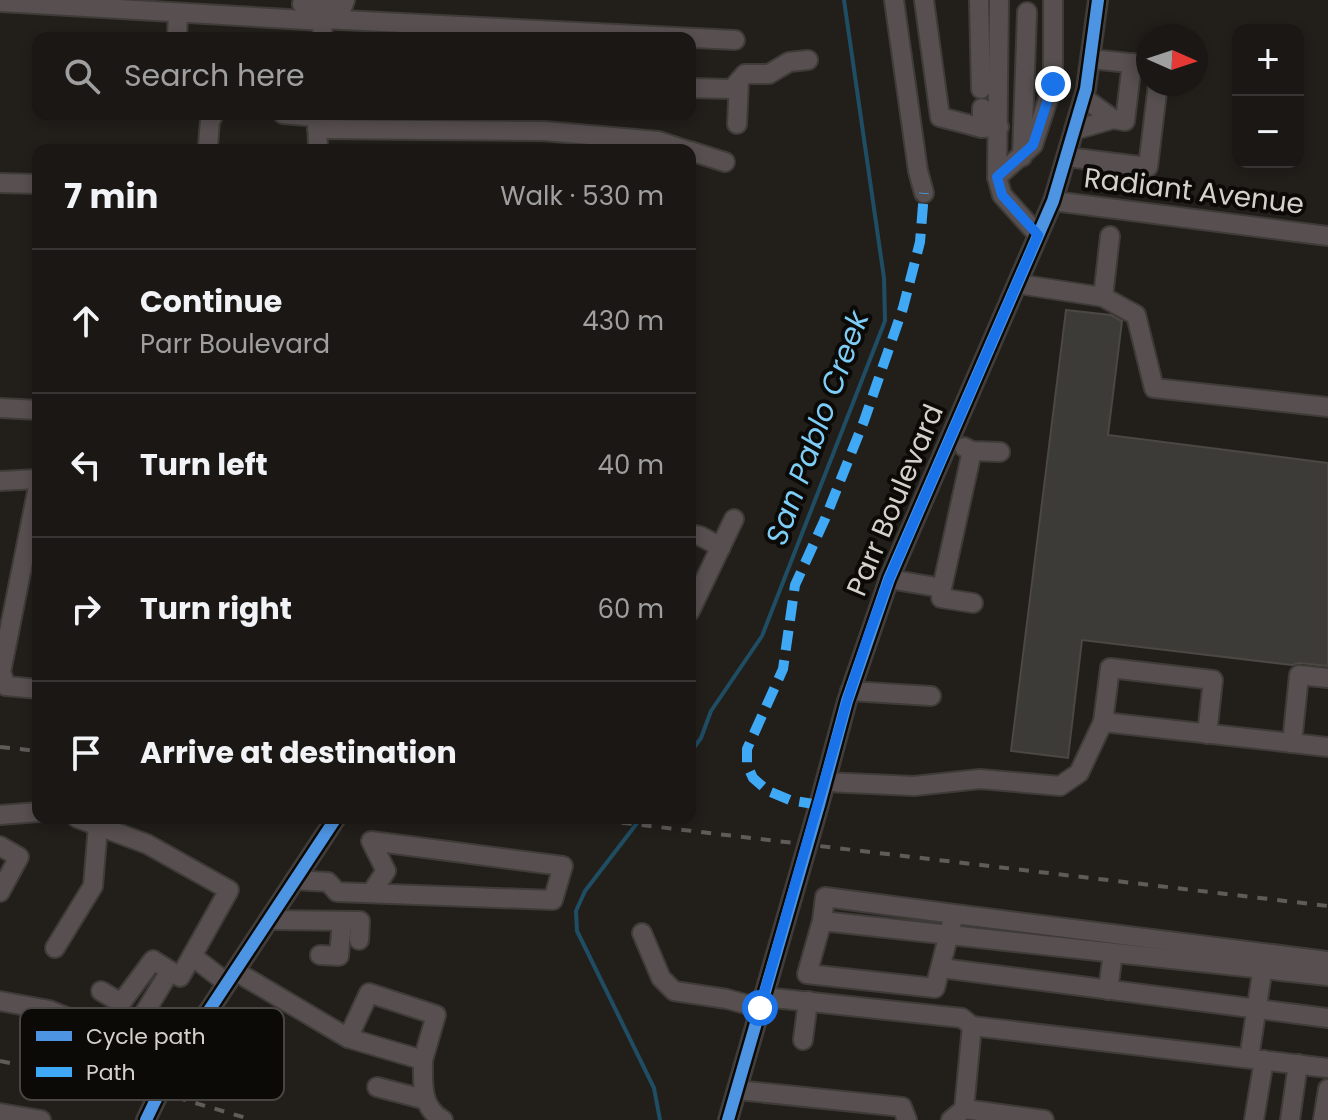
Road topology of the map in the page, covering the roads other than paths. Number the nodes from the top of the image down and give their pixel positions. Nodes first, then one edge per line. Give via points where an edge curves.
1 (345, 0) edge
2 (894, 0) edge
3 (924, 0) edge
4 (979, 0) edge
5 (999, 0) edge
6 (1053, 0) edge
7 (1098, 0) edge
8 (0, 2) edge
9 (302, 8) edge
10 (1027, 12) dead end
11 (178, 13) junction
12 (325, 17) edge
13 (177, 32) edge
14 (571, 32) edge
15 (696, 38) edge
16 (735, 40) dead end
17 (1091, 59) junction
18 (808, 60) dead end
19 (1136, 64) edge
20 (1136, 79) edge
21 (739, 81) junction
22 (696, 88) edge
23 (981, 89) dead end
24 (1157, 96) edge
25 (1084, 98) junction
26 (982, 108) dead end
27 (1113, 119) junction
28 (211, 120) edge
29 (317, 120) edge
30 (737, 124) dead end
31 (991, 127) junction
32 (477, 130) junction
33 (1075, 130) junction
34 (208, 144) edge
35 (318, 144) edge
36 (477, 144) edge
37 (643, 144) edge
38 (696, 153) edge
39 (1022, 157) junction
40 (1067, 157) junction
41 (725, 162) dead end
42 (997, 177) junction
43 (0, 183) edge
44 (32, 184) edge
45 (924, 193) dead end
46 (1053, 201) junction
47 (1038, 235) junction
48 (1110, 236) dead end
49 (1328, 236) edge
50 (1018, 284) junction
51 (1103, 297) junction
52 (1328, 407) edge
53 (0, 408) edge
54 (32, 410) edge
55 (950, 442) junction
56 (972, 451) junction
57 (1000, 452) dead end
58 (32, 479) edge
59 (0, 481) edge
60 (32, 517) edge
61 (734, 519) dead end
62 (696, 535) edge
63 (721, 547) junction
64 (889, 579) junction
65 (942, 593) junction
66 (696, 599) edge
67 (973, 603) dead end
68 (1328, 678) edge
69 (32, 688) edge
70 (850, 691) junction
71 (931, 696) dead end
72 (1103, 722) junction
73 (1207, 734) junction
74 (1292, 743) junction
75 (1328, 747) edge
76 (826, 782) junction
77 (32, 812) edge
78 (0, 815) edge
79 (93, 824) edge
80 (332, 824) edge
81 (98, 826) junction
82 (0, 846) edge
83 (295, 880) junction
84 (0, 892) edge
85 (371, 893) junction
86 (954, 914) junction
87 (269, 920) junction
88 (342, 921) junction
89 (822, 921) junction
90 (642, 933) dead end
91 (950, 935) junction
92 (359, 940) dead end
93 (55, 948) dead end
94 (1113, 953) junction
95 (320, 955) dead end
96 (192, 956) junction
97 (1264, 961) junction
98 (1328, 961) edge
99 (941, 968) junction
100 (170, 971) junction
101 (1328, 976) edge
102 (231, 977) junction
103 (1108, 990) junction
104 (101, 991) dead end
105 (0, 1001) edge
106 (808, 1001) junction
107 (762, 1003) junction
108 (38, 1008) edge
109 (147, 1008) edge
110 (211, 1008) edge
111 (1258, 1009) junction
112 (1328, 1018) edge
113 (972, 1026) junction
114 (348, 1038) junction
115 (803, 1040) dead end
116 (1257, 1059) junction
117 (423, 1060) junction
118 (1298, 1064) junction
119 (1328, 1068) edge
120 (377, 1087) dead end
121 (1328, 1089) edge
122 (737, 1090) junction
123 (423, 1099) junction
124 (155, 1100) edge
125 (0, 1113) edge
126 (958, 1115) edge
127 (41, 1120) edge
128 (146, 1120) edge
129 (443, 1120) edge
130 (728, 1120) edge
131 (907, 1120) edge
132 (1044, 1120) edge
133 (1254, 1120) edge
134 (1290, 1120) edge
135 (1323, 1120) edge

1 - 12 street
2 - 45 street
3 - 31 street via 940,117
4 - 23 street
5 - 31 street
6 - 39 street via 1053,84 1033,145
7 - 17 street, Parr Boulevard
8 - 11 street
9 - 11 street
9 - 12 street
10 - 39 street
11 - 13 street
12 - 14 street
15 - 16 street
17 - 19 street
17 - 25 street, Parr Boulevard
18 - 21 street via 789,62 769,74 745,74
20 - 27 street via 1125,121
21 - 22 street via 732,89
21 - 30 street
24 - 40 street via 1148,167
25 - 27 street
25 - 33 street, Parr Boulevard
26 - 31 street
27 - 33 street
28 - 34 street
29 - 32 street
29 - 35 street
31 - 42 street
32 - 36 street
32 - 37 street via 544,131
33 - 40 street, Parr Boulevard
38 - 41 street
39 - 42 street
40 - 46 street, Parr Boulevard
42 - 47 street via 1002,195
43 - 44 street
46 - 47 street, Parr Boulevard
46 - 49 street, Radiant Avenue
47 - 50 street, Parr Boulevard
48 - 51 street
50 - 51 street
50 - 55 street, Parr Boulevard
51 - 52 street via 1136,315 1154,388
53 - 54 street
55 - 56 street
55 - 64 street, Parr Boulevard
56 - 57 street
56 - 65 street
58 - 59 street
60 - 69 street via 1,672 6,686
61 - 63 street
62 - 63 street
63 - 66 street
64 - 65 street
64 - 70 street, Parr Boulevard
65 - 67 street
68 - 74 street via 1299,675
70 - 71 street
70 - 76 street, Parr Boulevard
72 - 73 street
72 - 73 street via 1110,668 1213,680
72 - 76 street via 1079,773 1060,786 980,779 914,786
73 - 74 street
74 - 75 street
76 - 107 street, Parr Boulevard
77 - 78 street
79 - 81 street
80 - 83 street
81 - 93 street via 93,886
81 - 96 street via 147,844 229,890
82 - 84 street via 19,857
83 - 85 street via 328,882 337,892
83 - 87 street
85 - 85 street via 553,900 563,866 371,841 386,871
86 - 89 street via 825,897
86 - 91 street
86 - 97 street
87 - 88 street
87 - 102 street
88 - 92 street via 360,921
88 - 95 street via 339,956
89 - 91 street
89 - 99 street via 807,974 935,988
90 - 107 street via 661,978 674,991
91 - 94 street
91 - 99 street
94 - 97 street
94 - 103 street
96 - 100 street via 180,977
96 - 102 street
97 - 98 street
97 - 101 street
97 - 111 street
99 - 103 street
100 - 104 street via 153,960 121,1003
100 - 109 street
102 - 110 street
102 - 114 street
103 - 111 street
105 - 108 street
106 - 107 street
106 - 113 street via 962,1018
106 - 115 street
107 - 122 street, Parr Boulevard
111 - 112 street
111 - 116 street
113 - 116 street
113 - 126 street
114 - 117 street
114 - 117 street via 369,993 436,1015
116 - 118 street
116 - 133 street
117 - 123 street
118 - 119 street
118 - 134 street
120 - 123 street
121 - 135 street
122 - 130 street, Parr Boulevard
122 - 131 street via 902,1107
123 - 129 street
124 - 128 street
125 - 127 street
126 - 132 street

